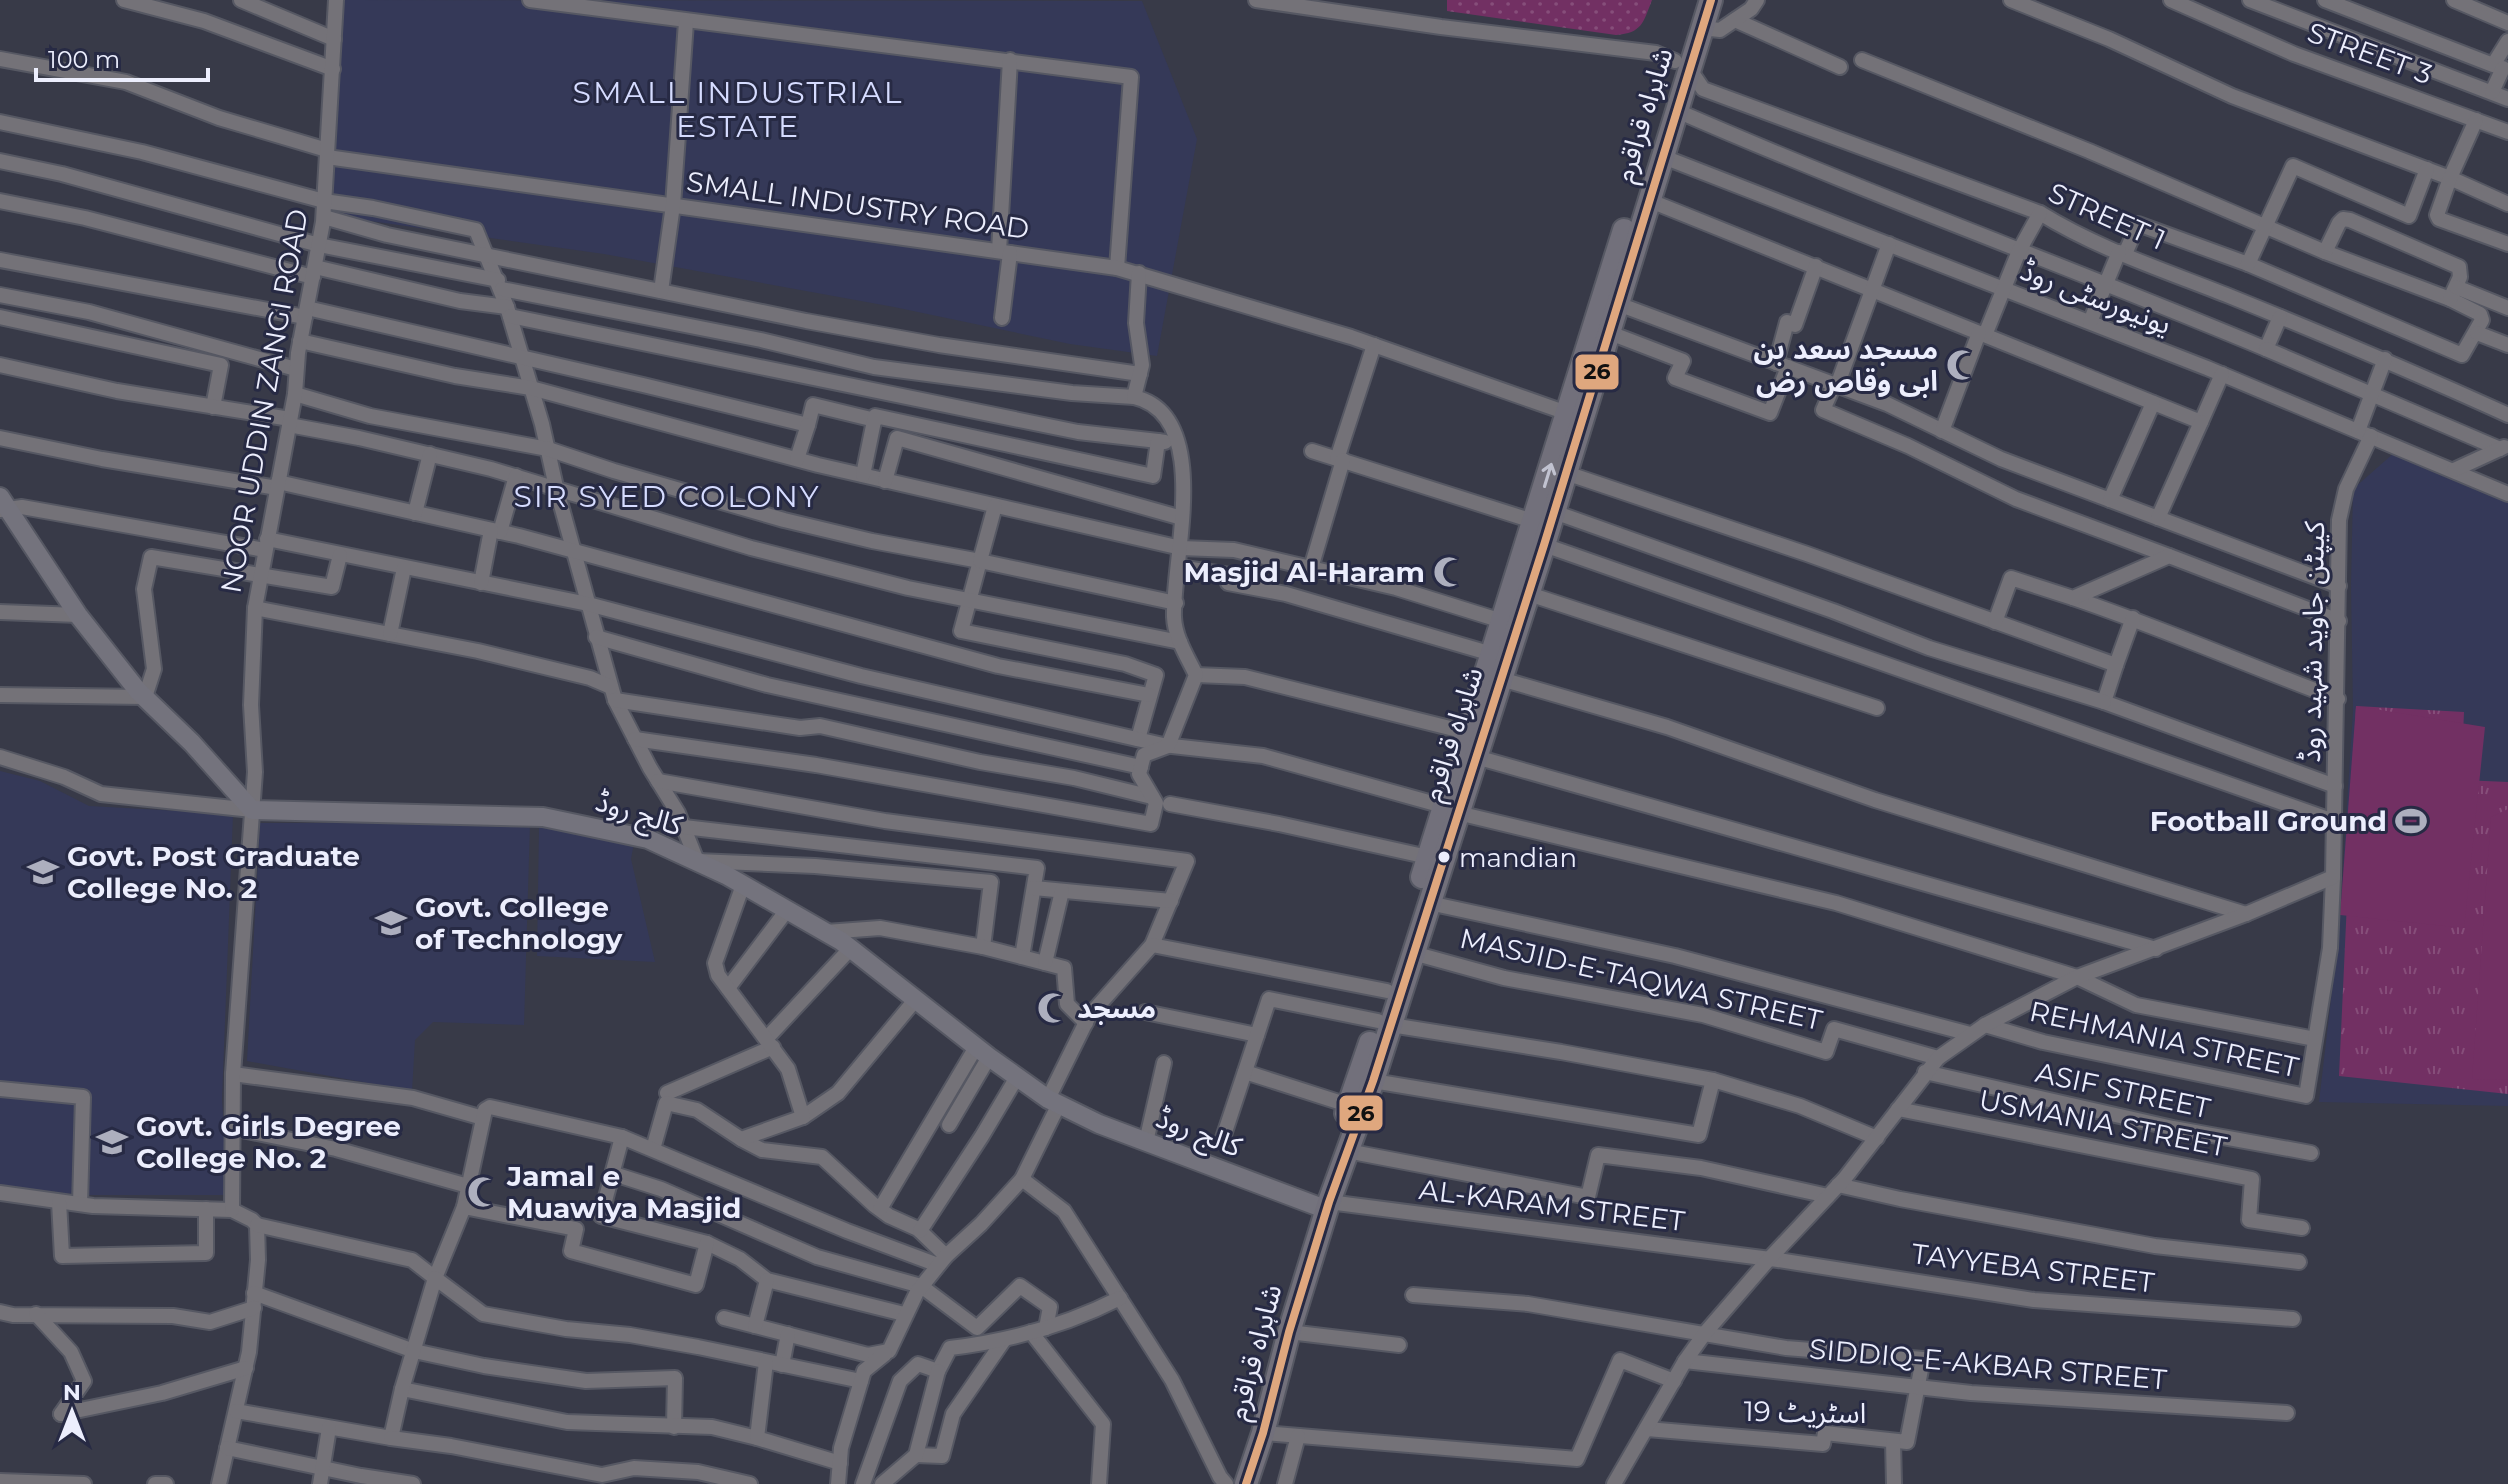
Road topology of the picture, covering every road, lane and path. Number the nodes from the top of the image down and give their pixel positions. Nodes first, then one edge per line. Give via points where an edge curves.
1 (124, 0) edge
2 (241, 0) edge
3 (336, 0) edge
4 (530, 0) edge
5 (1256, 0) edge
6 (1696, 0) edge
7 (1711, 0) edge
8 (1757, 0) edge
9 (2011, 0) edge
10 (2171, 0) edge
11 (2250, 0) edge
12 (2325, 0) edge
13 (2454, 0) edge
14 (1735, 20) junction
15 (686, 22) junction
16 (2508, 23) edge
17 (1701, 28) junction
18 (334, 39) junction
19 (2508, 41) edge
20 (0, 59) edge
21 (1010, 60) junction
22 (1862, 60) dead end
23 (1682, 64) junction
24 (1840, 67) dead end
25 (2503, 68) dead end
26 (333, 69) junction
27 (2492, 92) junction
28 (2508, 99) edge
29 (1675, 110) junction
30 (2476, 120) junction
31 (0, 122) edge
32 (2508, 132) edge
33 (327, 153) junction
34 (1661, 156) junction
35 (0, 161) edge
36 (2427, 169) junction
37 (2450, 178) junction
38 (1648, 200) junction
39 (0, 201) edge
40 (2508, 204) edge
41 (673, 205) junction
42 (324, 209) junction
43 (2040, 213) junction
44 (2267, 227) junction
45 (1889, 244) junction
46 (2508, 244) edge
47 (319, 245) junction
48 (2019, 251) junction
49 (1004, 252) junction
50 (2325, 252) junction
51 (2122, 253) junction
52 (488, 256) junction
53 (0, 260) edge
54 (2248, 264) junction
55 (1816, 266) junction
56 (1117, 268) junction
57 (314, 272) junction
58 (1139, 273) junction
59 (2106, 282) junction
60 (500, 284) junction
61 (1874, 289) junction
62 (2004, 289) junction
63 (661, 291) junction
64 (2453, 293) junction
65 (0, 295) edge
66 (1618, 304) junction
67 (2508, 308) edge
68 (509, 311) junction
69 (306, 313) junction
70 (0, 317) edge
71 (2280, 317) junction
72 (1002, 318) dead end
73 (2090, 322) junction
74 (1610, 333) junction
75 (2477, 333) junction
76 (1982, 334) junction
77 (300, 341) junction
78 (1374, 345) junction
79 (2508, 345) edge
80 (2266, 349) junction
81 (522, 357) junction
82 (2385, 359) junction
83 (0, 365) edge
84 (1782, 365) junction
85 (296, 369) junction
86 (1140, 374) junction
87 (2222, 374) junction
88 (1836, 385) junction
89 (531, 388) junction
90 (295, 394) junction
91 (2372, 396) junction
92 (1134, 397) junction
93 (2153, 403) junction
94 (213, 407) junction
95 (2508, 415) edge
96 (1575, 416) junction
97 (875, 420) junction
98 (290, 422) junction
99 (2201, 422) junction
100 (808, 425) junction
101 (1942, 431) junction
102 (2364, 433) junction
103 (0, 438) edge
104 (1158, 441) junction
105 (1178, 442) junction
106 (2504, 447) edge
107 (548, 449) junction
108 (1312, 451) dead end
109 (430, 454) junction
110 (797, 459) junction
111 (1340, 460) junction
112 (2454, 470) junction
113 (1566, 473) junction
114 (863, 475) junction
115 (516, 476) junction
116 (885, 481) junction
117 (277, 485) junction
118 (556, 487) junction
119 (2508, 494) edge
120 (2110, 500) junction
121 (3, 505) edge
122 (995, 506) junction
123 (1554, 512) junction
124 (415, 513) junction
125 (1182, 518) junction
126 (2158, 518) junction
127 (1533, 521) junction
128 (156, 529) junction
129 (495, 531) junction
130 (266, 544) junction
131 (1544, 545) junction
132 (1181, 548) junction
133 (575, 550) junction
134 (340, 555) junction
135 (2169, 556) junction
136 (151, 557) junction
137 (980, 561) junction
138 (1179, 567) junction
139 (404, 568) junction
140 (1311, 568) junction
141 (261, 575) junction
142 (481, 583) junction
143 (2339, 586) junction
144 (1529, 594) junction
145 (2073, 598) junction
146 (967, 600) junction
147 (1176, 603) junction
148 (588, 604) junction
149 (255, 608) junction
150 (0, 612) edge
151 (78, 615) junction
152 (2133, 618) junction
153 (1502, 621) junction
154 (2339, 621) junction
155 (1995, 622) junction
156 (390, 634) junction
157 (596, 637) junction
158 (1180, 642) junction
159 (1492, 654) junction
160 (2116, 665) junction
161 (1196, 675) junction
162 (1501, 679) junction
163 (613, 693) junction
164 (0, 695) edge
165 (1149, 695) junction
166 (145, 697) junction
167 (2338, 699) junction
168 (2104, 702) junction
169 (1877, 708) dead end
170 (1466, 732) junction
171 (635, 739) junction
172 (1138, 739) junction
173 (1168, 746) junction
174 (0, 757) edge
175 (1476, 757) junction
176 (1141, 767) junction
177 (658, 781) junction
178 (2335, 786) junction
179 (1152, 797) junction
180 (1170, 804) dead end
181 (252, 810) junction
182 (1451, 810) junction
183 (2334, 821) junction
184 (684, 827) junction
185 (2333, 855) joint
186 (1428, 857) junction
187 (697, 861) junction
188 (2333, 877) junction
189 (743, 885) junction
190 (1034, 888) junction
191 (1062, 891) junction
192 (1171, 901) junction
193 (1429, 903) junction
194 (787, 910) junction
195 (2246, 914) junction
196 (826, 932) junction
197 (1152, 945) junction
198 (983, 947) junction
199 (850, 949) junction
200 (2156, 949) junction
201 (1413, 953) junction
202 (1022, 957) junction
203 (1045, 963) junction
204 (2077, 977) junction
205 (728, 988) junction
206 (1387, 991) junction
207 (916, 999) junction
208 (1145, 1012) dead end
209 (1086, 1023) junction
210 (1384, 1023) junction
211 (1985, 1025) junction
212 (1970, 1034) junction
213 (1257, 1035) junction
214 (2315, 1039) junction
215 (770, 1043) junction
216 (982, 1052) junction
217 (1938, 1058) junction
218 (1164, 1063) dead end
219 (1245, 1072) junction
220 (1925, 1072) junction
221 (233, 1074) junction
222 (1017, 1077) junction
223 (1713, 1080) junction
224 (1373, 1081) junction
225 (0, 1089) edge
226 (667, 1093) dead end
227 (1054, 1102) junction
228 (1348, 1105) junction
229 (1898, 1109) junction
230 (803, 1117) junction
231 (483, 1118) junction
232 (949, 1125) dead end
233 (232, 1128) junction
234 (622, 1137) junction
235 (1877, 1138) junction
236 (741, 1139) junction
237 (1222, 1141) dead end
238 (1146, 1142) junction
239 (653, 1149) junction
240 (1347, 1151) junction
241 (2311, 1153) dead end
242 (614, 1174) junction
243 (1022, 1179) junction
244 (468, 1186) junction
245 (1833, 1191) junction
246 (0, 1193) edge
247 (59, 1202) junction
248 (80, 1204) junction
249 (1323, 1204) junction
250 (464, 1207) junction
251 (206, 1209) junction
252 (880, 1209) junction
253 (232, 1210) junction
254 (257, 1225) junction
255 (2302, 1228) dead end
256 (920, 1231) junction
257 (707, 1243) junction
258 (1769, 1259) junction
259 (942, 1261) junction
260 (2299, 1262) dead end
261 (435, 1278) junction
262 (767, 1280) junction
263 (921, 1286) junction
264 (1413, 1295) dead end
265 (1120, 1298) junction
266 (254, 1301) junction
267 (0, 1312) edge
268 (36, 1314) junction
269 (904, 1314) junction
270 (724, 1318) dead end
271 (2293, 1319) dead end
272 (755, 1326) junction
273 (1038, 1330) junction
274 (1289, 1332) junction
275 (1705, 1333) junction
276 (788, 1334) junction
277 (1004, 1340) junction
278 (1399, 1345) dead end
279 (414, 1351) junction
280 (889, 1351) junction
281 (1685, 1361) junction
282 (766, 1362) junction
283 (782, 1365) junction
284 (246, 1368) junction
285 (938, 1371) junction
286 (861, 1381) junction
287 (1674, 1381) junction
288 (1917, 1387) junction
289 (402, 1389) junction
290 (236, 1411) junction
291 (2287, 1413) dead end
292 (674, 1427) junction
293 (329, 1428) junction
294 (1647, 1429) junction
295 (1263, 1433) junction
296 (1298, 1436) junction
297 (391, 1438) junction
298 (757, 1438) junction
299 (1893, 1441) junction
300 (227, 1448) junction
301 (916, 1455) junction
302 (840, 1463) junction
303 (322, 1468) junction
304 (0, 1481) edge
305 (1102, 1483) edge
306 (84, 1484) edge
307 (155, 1484) edge
308 (166, 1484) edge
309 (219, 1484) edge
310 (320, 1484) edge
311 (413, 1484) edge
312 (750, 1484) edge
313 (838, 1484) edge
314 (863, 1484) edge
315 (882, 1484) edge
316 (1229, 1484) edge
317 (1246, 1484) edge
318 (1285, 1484) edge
319 (1614, 1484) edge
320 (1894, 1484) edge

1 - 26 street via 204,21
2 - 18 street
3 - 18 street, NOOR UDDIN ZANGI ROAD
4 - 15 street
5 - 23 street via 1656,53
6 - 23 highway, شاہراہ قراقرم
7 - 17 highway, شاہراہ قراقرم
8 - 14 street
9 - 36 street via 2232,96
10 - 30 street, STREET 3 via 2294,54
11 - 27 street
12 - 19 street via 2493,65
13 - 16 street
14 - 17 street via 1720,30
14 - 24 street
15 - 21 street
15 - 41 street
17 - 23 highway, شاہراہ قراقرم
18 - 26 street, NOOR UDDIN ZANGI ROAD
20 - 33 street, SMALL INDUSTRY ROAD via 126,82
21 - 49 street
21 - 56 street via 1131,77
22 - 44 street
23 - 29 highway, شاہراہ قراقرم
23 - 43 street, STREET 1 via 1703,89
23 - 96 highway, شاہراہ قراقرم
25 - 27 street
26 - 33 street, NOOR UDDIN ZANGI ROAD
27 - 28 street
29 - 34 highway, شاہراہ قراقرم
29 - 48 street
30 - 32 street, STREET 3
30 - 37 street
31 - 42 street via 142,152
33 - 41 street, SMALL INDUSTRY ROAD
33 - 42 street, NOOR UDDIN ZANGI ROAD
34 - 38 highway, شاہراہ قراقرم
34 - 45 street, یونیورسٹی روڈ
35 - 47 street
36 - 37 street
36 - 44 street via 2409,216 2293,166
37 - 40 street
37 - 46 street via 2437,210 2439,219
38 - 55 street
38 - 66 highway, شاہراہ قراقرم
39 - 57 street
41 - 49 street, SMALL INDUSTRY ROAD
41 - 63 street
42 - 47 street, NOOR UDDIN ZANGI ROAD
42 - 52 street via 387,235
42 - 52 street via 405,214 476,230
43 - 48 street
43 - 51 street, STREET 1
44 - 50 street
44 - 54 street
45 - 61 street
45 - 62 street, یونیورسٹی روڈ
47 - 57 street, NOOR UDDIN ZANGI ROAD
47 - 60 street
48 - 59 street
48 - 62 street
49 - 56 street, SMALL INDUSTRY ROAD
49 - 72 street
50 - 64 street
50 - 64 street via 2339,223 2350,220 2459,267 2462,272
51 - 54 street via 2138,224
51 - 59 street
51 - 71 street, STREET 1
52 - 60 street
52 - 63 street
53 - 69 street
54 - 75 street via 2462,355
55 - 61 street
55 - 84 street via 1795,325 1787,322
56 - 58 street, SMALL INDUSTRY ROAD
57 - 68 street
57 - 69 street, NOOR UDDIN ZANGI ROAD
58 - 78 street, SMALL INDUSTRY ROAD
58 - 86 street
59 - 73 street
59 - 80 street
60 - 68 street
60 - 92 street via 874,367
61 - 76 street
61 - 88 street
62 - 73 street, یونیورسٹی روڈ
62 - 76 street
63 - 86 street via 939,345
64 - 67 street
64 - 75 street via 2482,317
65 - 85 street via 89,312
66 - 74 highway, شاہراہ قراقرم
66 - 84 street
68 - 81 street
68 - 104 street via 1049,426
69 - 77 street, NOOR UDDIN ZANGI ROAD
69 - 81 street
70 - 94 street via 221,365
71 - 80 street
71 - 82 street, STREET 1
73 - 87 street, یونیورسٹی روڈ
74 - 84 street via 1683,361 1675,378 1770,413
74 - 96 highway, شاہراہ قراقرم
75 - 79 street
76 - 93 street
76 - 101 street
77 - 85 street, NOOR UDDIN ZANGI ROAD
77 - 89 street
78 - 96 street, SMALL INDUSTRY ROAD
78 - 111 street
80 - 91 street
81 - 89 street
81 - 100 street
82 - 91 street, کیپٹن جاوید شہید روڈ
82 - 95 street, STREET 1
83 - 94 street
84 - 88 street
85 - 90 street, NOOR UDDIN ZANGI ROAD
86 - 92 street
87 - 99 street
87 - 102 street, یونیورسٹی روڈ
88 - 101 street
88 - 135 street via 1823,410 2016,499
89 - 107 street
89 - 110 street
90 - 98 street, NOOR UDDIN ZANGI ROAD
90 - 107 street via 370,416
91 - 102 street, کیپٹن جاوید شہید روڈ
91 - 106 street
92 - 105 street via 1149,400 1177,433
93 - 99 street
93 - 120 street
94 - 98 street
96 - 113 highway, شاہراہ قراقرم
127 -> 96 highway, شاہراہ قراقرم
97 - 100 street via 813,405
97 - 104 street via 1153,476
97 - 114 street
98 - 109 street
98 - 117 street, NOOR UDDIN ZANGI ROAD
99 - 126 street
100 - 110 street
101 - 120 street
102 - 112 street, یونیورسٹی روڈ
102 - 143 street, کیپٹن جاوید شہید روڈ via 2342,499
103 - 117 street
104 - 105 street
105 - 125 street
106 - 112 street
107 - 118 street
107 - 137 street via 784,520
108 - 111 street
109 - 115 street
109 - 124 street
110 - 114 street
111 - 127 street
111 - 140 street
112 - 119 street, یونیورسٹی روڈ
113 - 123 highway, شاہراہ قراقرم
113 - 155 street
114 - 116 street
115 - 118 street
115 - 129 street
116 - 122 street
116 - 125 street via 897,438
117 - 124 street
117 - 130 street, NOOR UDDIN ZANGI ROAD
118 - 133 street
118 - 146 street via 751,548
120 - 126 street
121 - 128 street
121 - 151 main road
122 - 132 street
122 - 137 street
123 - 131 highway, شاہراہ قراقرم
123 - 168 street via 1929,648
124 - 129 street
125 - 132 street
126 - 143 street
127 - 153 highway, شاہراہ قراقرم
128 - 130 street
128 - 136 street
129 - 133 street
129 - 142 street
130 - 134 street
130 - 141 street, NOOR UDDIN ZANGI ROAD
131 - 144 highway, شاہراہ قراقرم
131 - 183 street
132 - 138 street
132 - 140 street via 1234,550
133 - 148 street
133 - 165 street via 998,666
134 - 139 street
134 - 141 street via 332,587
135 - 145 street
135 - 154 street
136 - 141 street
136 - 166 street via 144,589 154,669
137 - 146 street
137 - 147 street
138 - 147 street
138 - 159 street via 1229,575 1228,583 1286,594
139 - 142 street
139 - 156 street
140 - 153 street
141 - 149 street, NOOR UDDIN ZANGI ROAD
142 - 148 street
143 - 154 street, کیپٹن جاوید شہید روڈ
144 - 162 highway, شاہراہ قراقرم
144 - 169 street
145 - 152 street
145 - 155 street via 2011,578
146 - 158 street
146 - 165 street via 961,631 1146,671 1156,675
147 - 158 street
148 - 157 street
148 - 172 street via 861,676
149 - 156 street
149 - 181 street, NOOR UDDIN ZANGI ROAD
150 - 151 street
151 - 166 main road
152 - 160 street
152 - 167 street
153 - 159 highway, شاہراہ قراقرم
154 - 167 street, کیپٹن جاوید شہید روڈ
155 - 160 street
156 - 163 street via 590,678
157 - 163 street
157 - 176 street via 767,685
158 - 161 street
159 - 170 highway, شاہراہ قراقرم
160 - 168 street
161 - 170 street via 1245,677
161 - 173 street
162 - 175 highway, شاہراہ قراقرم
162 - 195 street via 1667,727 1875,800
163 - 171 street
163 - 179 street via 800,728 820,726
164 - 166 street
165 - 172 street
166 - 181 main road
167 - 178 street, کیپٹن جاوید شہید روڈ
168 - 178 street
170 - 182 highway, شاہراہ قراقرم
171 - 177 street
171 - 179 street via 1151,824 1156,803
172 - 173 street
173 - 176 street via 1144,755
173 - 182 street via 1263,756
174 - 181 street via 101,794
175 - 182 highway, شاہراہ قراقرم
175 - 200 street
176 - 179 street via 1139,774
177 - 184 street
177 - 192 street via 885,821 1187,861
178 - 183 street, کیپٹن جاوید شہید روڈ
180 - 186 street
181 - 187 main road, کالج روڈ via 543,817 648,839
181 - 221 street
182 - 186 highway, شاہراہ قراقرم
182 - 193 highway, شاہراہ قراقرم
182 - 204 street via 1836,903
183 - 185 street, کیپٹن جاوید شہید روڈ
184 - 187 street
184 - 190 street via 1037,868
185 - 188 street, REHMANIA STREET
186 - 206 highway, شاہراہ قراقرم
187 - 189 main road, کالج روڈ
187 - 198 street via 991,882
188 - 195 street
188 - 214 street, REHMANIA STREET via 2330,948
189 - 194 main road, کالج روڈ
189 - 205 street via 715,963
190 - 191 street
190 - 202 street
191 - 192 street
191 - 203 street
192 - 197 street
193 - 201 highway, شاہراہ قراقرم
193 - 212 street via 1675,956
194 - 196 main road, کالج روڈ
194 - 205 street
195 - 200 street
196 - 198 street via 880,928
196 - 199 main road, کالج روڈ
197 - 206 street
197 - 209 street
198 - 202 street
199 - 207 main road, کالج روڈ
199 - 215 street
200 - 204 street
201 - 210 highway, شاہراہ قراقرم
201 - 217 street, MASJID-E-TAQWA STREET via 1504,978 1703,1015 1826,1052 1834,1029
202 - 203 street
203 - 209 street via 1064,968 1067,1004
204 - 211 street
204 - 214 street via 2136,1005
205 - 215 street
206 - 210 highway, شاہراہ قراقرم
207 - 216 main road, کالج روڈ
207 - 230 street via 838,1093
208 - 213 street
209 - 227 street
210 - 213 street via 1269,999
210 - 223 street
210 - 224 highway, شاہراہ قراقرم
210 - 228 highway, شاہراہ قراقرم
211 - 212 street
211 - 214 street, REHMANIA STREET via 2043,1042 2306,1096
212 - 217 street
213 - 219 street
215 - 226 street
215 - 230 street via 788,1069
216 - 222 main road, کالج روڈ
216 - 232 street
216 - 252 street
217 - 220 street
218 - 238 street
219 - 228 street
219 - 237 street
220 - 229 street
220 - 241 street, ASIF STREET
221 - 231 street via 413,1098
221 - 233 street
222 - 227 main road, کالج روڈ
222 - 256 street
223 - 224 street via 1699,1135
223 - 235 street via 1800,1106
224 - 240 highway, شاہراہ قراقرم
225 - 248 street via 83,1097
227 - 238 main road, کالج روڈ
227 - 243 street
228 - 249 highway, شاہراہ قراقرم
229 - 235 street
229 - 255 street, USMANIA STREET via 2252,1179 2249,1220
230 - 236 street
231 - 234 street via 490,1107
231 - 244 street
233 - 244 street via 336,1149
233 - 253 street
234 - 239 street
234 - 242 street
235 - 245 street
236 - 239 street via 697,1110 666,1103
236 - 252 street via 762,1150 822,1157
238 - 249 main road, کالج روڈ
239 - 259 street via 847,1231
240 - 245 street via 1588,1197 1598,1155
240 - 249 highway, شاہراہ قراقرم
242 - 257 street via 601,1216
242 - 263 street via 674,1194 817,1257
243 - 259 street
243 - 265 street via 1064,1211
244 - 250 street
245 - 258 street
245 - 260 street via 2155,1246
246 - 247 street
247 - 248 street
247 - 251 street via 62,1256 206,1253
248 - 251 street
249 - 258 street, AL-KARAM STREET
249 - 274 highway, شاہراہ قراقرم
249 - 316 highway, شاہراہ قراقرم
250 - 257 street via 576,1229 571,1251 696,1285
250 - 261 street
251 - 253 street
252 - 256 street
253 - 254 street
254 - 261 street via 412,1260
254 - 266 street
256 - 259 street
257 - 262 street
258 - 271 street, TAYYEBA STREET via 2034,1300
258 - 275 street
259 - 263 street
261 - 279 street
261 - 282 street via 483,1314
262 - 269 street
262 - 272 street
263 - 269 street
263 - 273 street via 977,1328 1020,1286 1050,1307
264 - 275 street via 1528,1304
265 - 273 street via 1085,1316
265 - 316 street via 1172,1380 1220,1477
266 - 268 street via 210,1322 173,1316
266 - 279 street
266 - 284 street
267 - 268 street
268 - 284 street via 71,1352 84,1381 61,1414
269 - 280 street
270 - 272 street
272 - 276 street
273 - 277 street
273 - 305 street via 1103,1424
274 - 278 street
274 - 295 highway, شاہراہ قراقرم
275 - 281 street
275 - 288 street via 1786,1348 1923,1359
276 - 280 street via 868,1355
276 - 283 street
277 - 285 street via 950,1348
277 - 301 street via 953,1414 942,1456
279 - 289 street
279 - 292 street via 586,1381 675,1378
280 - 286 street via 864,1371
281 - 287 street
281 - 288 street, SIDDIQ-E-AKBAR STREET
282 - 283 street
282 - 298 street
283 - 286 street
284 - 290 street
285 - 301 street
285 - 314 street via 918,1364 900,1381
286 - 302 street
287 - 294 street
287 - 296 street via 1620,1360 1577,1459
288 - 291 street, SIDDIQ-E-AKBAR STREET
288 - 299 street, اسٹریٹ 19 via 1907,1442
289 - 292 street via 567,1422
289 - 297 street
290 - 293 street
290 - 300 street
292 - 298 street via 712,1427
293 - 297 street
293 - 303 street
294 - 299 street, اسٹریٹ 19 via 1823,1444 1825,1433
294 - 319 street
295 - 296 street
295 - 317 highway, شاہراہ قراقرم
296 - 318 street
297 - 312 street via 602,1475 634,1468 698,1472
298 - 302 street
299 - 320 street
300 - 303 street
300 - 309 street
301 - 315 street
302 - 313 street
303 - 310 street
303 - 311 street
304 - 306 street
307 - 308 street

